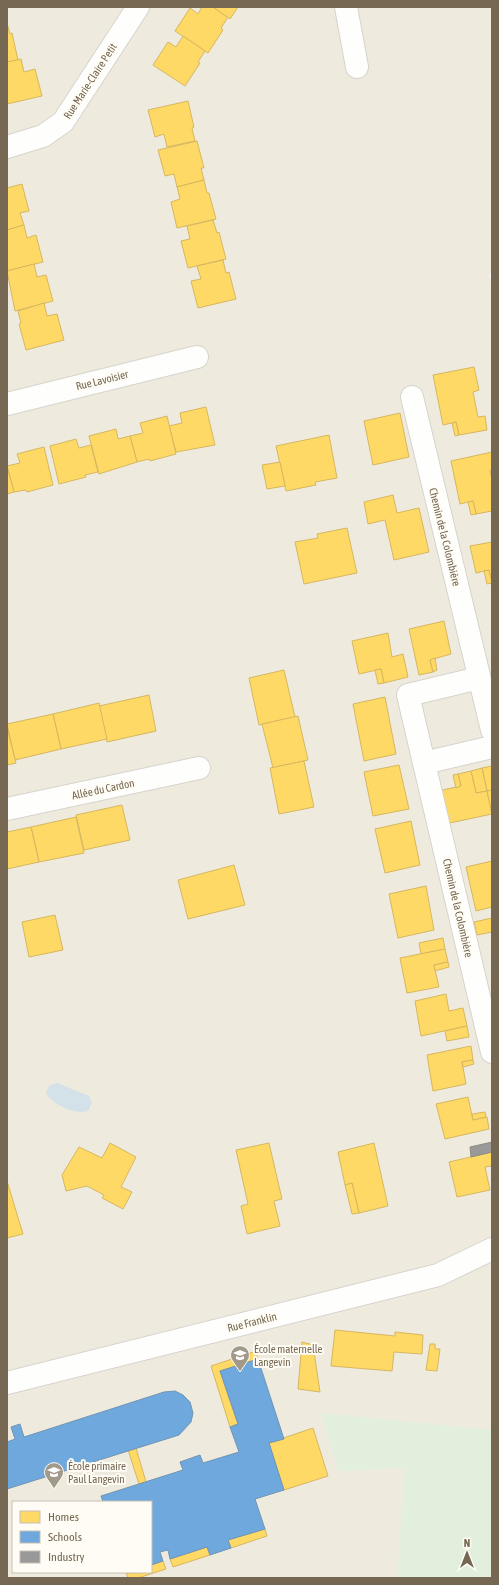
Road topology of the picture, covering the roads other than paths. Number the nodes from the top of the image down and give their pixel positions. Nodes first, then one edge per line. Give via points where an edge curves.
1 (138, 7) edge
2 (346, 7) edge
3 (357, 67) dead end
4 (7, 147) edge
5 (197, 357) dead end
6 (412, 397) dead end
7 (7, 404) edge
8 (479, 678) junction
9 (492, 730) edge
10 (492, 747) edge
11 (424, 763) junction
12 (199, 768) dead end
13 (7, 809) edge
14 (492, 1052) edge
15 (492, 1249) edge
16 (7, 1383) edge

1 - 4 street, Rue Marie-Claire Petit via 63,122 44,136
2 - 3 street
5 - 7 street, Rue Lavoisier
6 - 8 street, Chemin de la Colombière
8 - 9 street, Chemin de la Colombière
8 - 11 street, Chemin de la Colombière via 408,695
10 - 11 street
11 - 14 street, Chemin de la Colombière
12 - 13 street, Allée du Cardon
15 - 16 street, Rue Franklin via 438,1275

